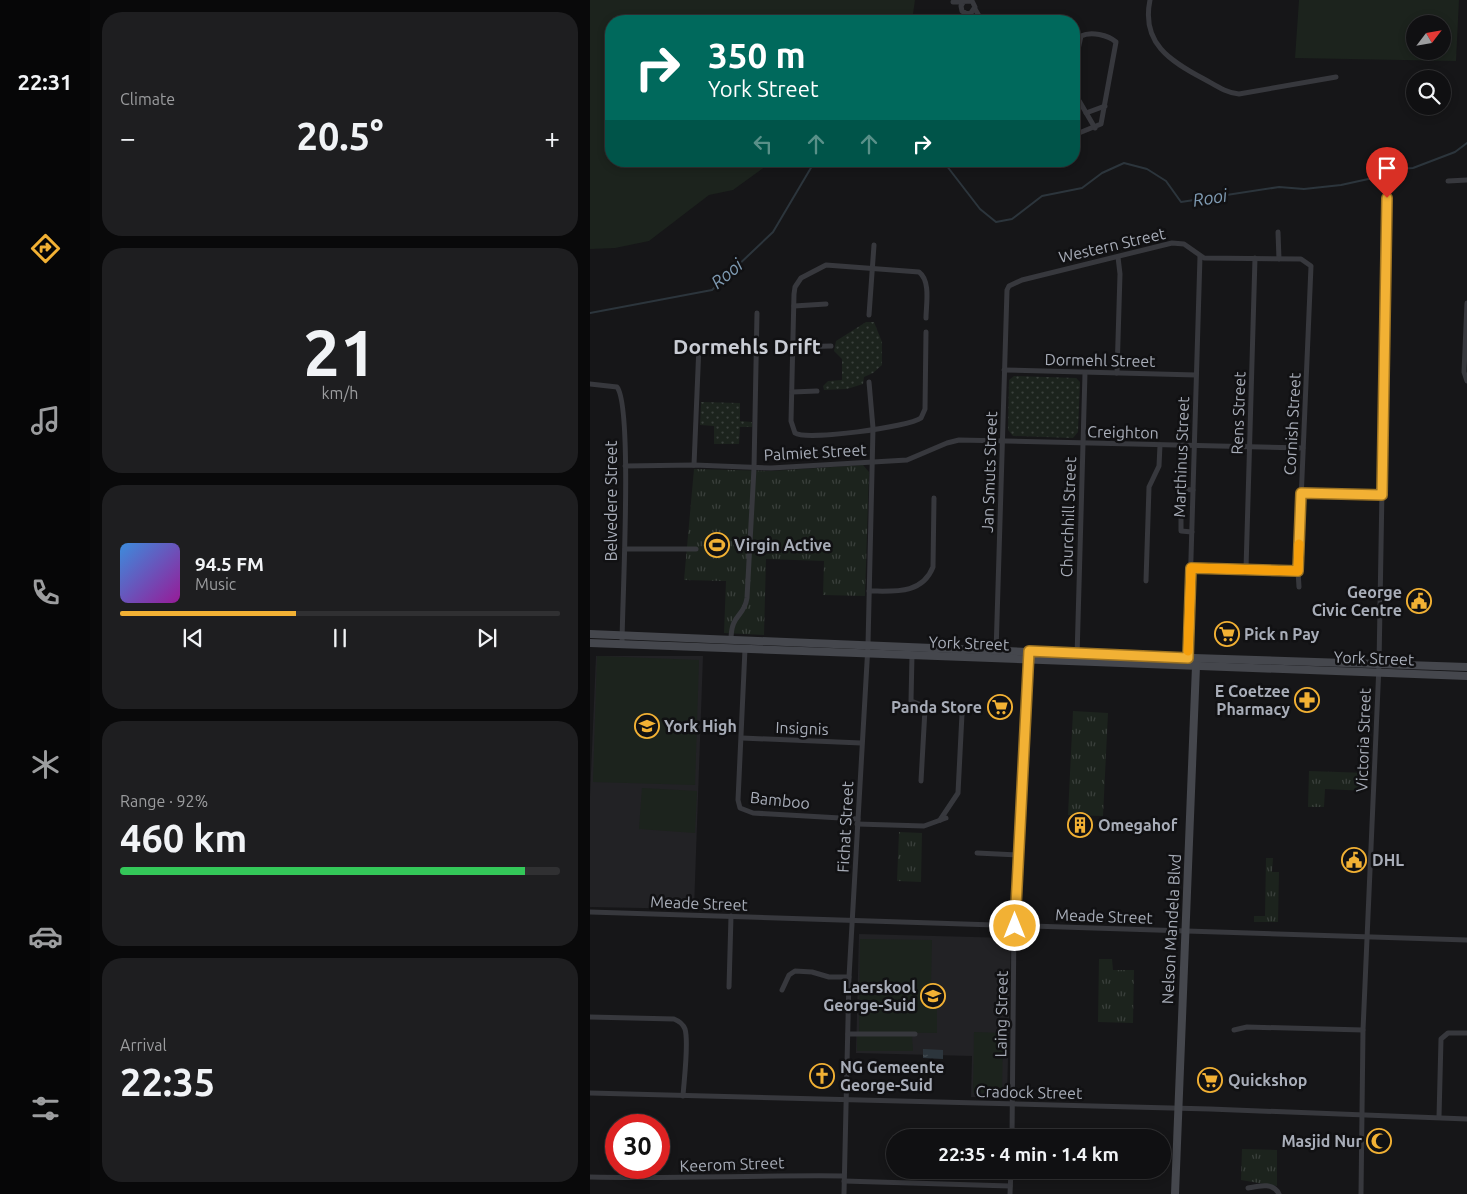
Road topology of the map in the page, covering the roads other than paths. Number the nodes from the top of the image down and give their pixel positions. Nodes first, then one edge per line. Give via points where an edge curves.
1 (976, 0) edge
2 (980, 0) edge
3 (1150, 0) edge
4 (950, 1) edge
5 (968, 1) edge
6 (975, 8) junction
7 (964, 12) junction
8 (967, 15) edge
9 (979, 15) edge
10 (1080, 41) edge
11 (1336, 77) dead end
12 (1080, 102) edge
13 (1105, 106) junction
14 (1086, 113) junction
15 (1095, 128) junction
16 (1080, 134) edge
17 (1467, 180) edge
18 (1448, 181) dead end
19 (1387, 196) dead end
20 (1278, 232) dead end
21 (874, 245) dead end
22 (1200, 256) junction
23 (1118, 257) junction
24 (1255, 258) junction
25 (1279, 259) junction
26 (1307, 262) joint
27 (872, 269) junction
28 (1009, 286) joint
29 (826, 304) dead end
30 (1467, 304) edge
31 (794, 306) junction
32 (757, 313) dead end
33 (869, 315) dead end
34 (926, 318) dead end
35 (926, 332) dead end
36 (699, 345) dead end
37 (831, 346) dead end
38 (792, 347) junction
39 (1004, 370) junction
40 (1085, 373) junction
41 (1117, 373) junction
42 (1196, 375) junction
43 (1467, 381) edge
44 (870, 382) dead end
45 (590, 384) edge
46 (817, 391) dead end
47 (792, 392) junction
48 (873, 428) junction
49 (1002, 441) junction
50 (1083, 443) junction
51 (1160, 445) junction
52 (1194, 446) junction
53 (1250, 447) junction
54 (1303, 448) junction
55 (872, 461) junction
56 (694, 465) junction
57 (625, 466) junction
58 (754, 468) junction
59 (1193, 490) junction
60 (1301, 493) junction
61 (1382, 495) junction
62 (934, 498) dead end
63 (1192, 532) junction
64 (625, 549) junction
65 (696, 549) dead end
66 (1191, 568) junction
67 (1246, 569) junction
68 (1298, 571) junction
69 (1146, 581) dead end
70 (1299, 588) dead end
71 (869, 591) junction
72 (590, 634) edge
73 (622, 636) junction
74 (731, 640) junction
75 (590, 643) edge
76 (622, 644) junction
77 (745, 649) junction
78 (868, 649) junction
79 (1077, 653) junction
80 (996, 654) junction
81 (912, 655) junction
82 (1029, 655) junction
83 (1188, 658) junction
84 (1077, 662) junction
85 (1196, 666) junction
86 (1467, 667) edge
87 (1379, 669) junction
88 (1467, 676) edge
89 (962, 714) dead end
90 (742, 738) junction
91 (861, 744) junction
92 (921, 781) dead end
93 (946, 818) dead end
94 (940, 820) junction
95 (857, 821) junction
96 (977, 853) dead end
97 (1018, 855) junction
98 (590, 912) edge
99 (731, 916) junction
100 (852, 919) junction
101 (1015, 926) junction
102 (1184, 932) junction
103 (1366, 937) junction
104 (1467, 940) edge
105 (849, 977) junction
106 (729, 987) dead end
107 (782, 990) dead end
108 (590, 1017) edge
109 (1234, 1030) dead end
110 (1363, 1030) junction
111 (1467, 1033) edge
112 (848, 1034) junction
113 (914, 1034) dead end
114 (590, 1094) edge
115 (683, 1096) junction
116 (845, 1100) junction
117 (1012, 1104) junction
118 (1177, 1109) junction
119 (1362, 1114) junction
120 (1439, 1117) junction
121 (1467, 1118) edge
122 (1012, 1129) edge
123 (590, 1177) edge
124 (844, 1178) junction
125 (1010, 1179) edge
126 (1010, 1186) junction
127 (1248, 1188) dead end
128 (844, 1194) edge
129 (1010, 1194) edge
130 (1175, 1194) edge
131 (1278, 1194) edge
132 (1361, 1194) edge

1 - 5 street
2 - 6 street
3 - 11 street via 1149,28 1164,53 1174,63 1228,92 1239,94
4 - 5 street
4 - 7 street
5 - 6 street
5 - 7 street via 961,6
6 - 7 street via 971,14
6 - 9 street
7 - 8 street
10 - 13 street via 1086,34 1116,42
12 - 14 street
13 - 14 street
13 - 15 street via 1101,124
14 - 15 street
15 - 16 street
17 - 18 street
19 - 61 street, Victoria Street
20 - 25 street
21 - 27 street
22 - 23 street, Western Street via 1178,242
22 - 24 street, Western Street
22 - 42 street, Marthinus Street
23 - 28 street, Western Street
23 - 41 street
24 - 25 street, Western Street
24 - 53 street, Rens Street
25 - 26 street, Western Street
26 - 54 street, Cornish Street via 1311,271
27 - 31 street via 820,266 797,282
27 - 33 street
27 - 34 street via 922,274 926,284
28 - 39 street, Jan Smuts Street
29 - 31 street
30 - 43 street via 1464,372
31 - 38 street
32 - 58 street
35 - 48 street via 924,414 912,423
36 - 56 street
37 - 38 street
38 - 47 street
39 - 40 street, Dormehl Street
39 - 49 street, Jan Smuts Street
40 - 41 street, Dormehl Street
40 - 50 street, Churchhill Street
41 - 42 street, Dormehl Street
42 - 52 street, Marthinus Street
44 - 48 street, Fichat Street
45 - 57 street, Belvedere Street via 611,385 621,392
46 - 47 street
47 - 48 street via 792,427 799,436 843,434
48 - 55 street, Fichat Street
49 - 50 street, Creighton
49 - 55 street, Palmiet Street via 953,440 911,459
49 - 80 street, Jan Smuts Street
50 - 51 street, Creighton
50 - 79 street, Churchhill Street
51 - 52 street, Creighton
51 - 69 street via 1159,466 1149,488
52 - 53 street, Creighton
52 - 59 street, Marthinus Street
53 - 54 street, Creighton
53 - 67 street, Rens Street
54 - 60 street, Cornish Street
55 - 58 street, Palmiet Street
55 - 71 street, Fichat Street
56 - 57 street, Palmiet Street
56 - 58 street, Palmiet Street
57 - 64 street, Belvedere Street
58 - 74 street via 746,606 733,622
59 - 63 street, Marthinus Street
59 - 63 street via 1181,489 1181,531
60 - 61 street
60 - 68 street, Cornish Street
61 - 87 street, Victoria Street
62 - 71 street via 933,567 929,574 906,591
63 - 66 street, Marthinus Street
64 - 65 street
64 - 73 street, Belvedere Street
66 - 67 street
66 - 83 street, Marthinus Street
67 - 68 street
68 - 70 street, Cornish Street
71 - 78 street, Fichat Street
72 - 73 main road, York Street
73 - 74 main road, York Street
73 - 76 street, Belvedere Street
74 - 78 main road, York Street
75 - 76 main road, York Street
76 - 77 main road, York Street
77 - 78 main road, York Street
77 - 90 street, Bamboo
78 - 80 main road, York Street
78 - 81 main road, York Street
78 - 91 street, Fichat Street
79 - 82 main road, York Street
79 - 83 main road, York Street
79 - 84 street, Churchhill Street
80 - 81 main road, York Street
80 - 82 main road, York Street
81 - 92 street via 911,701 925,709
82 - 84 main road, York Street
82 - 97 street, Laing Street
83 - 85 main road
83 - 87 main road, York Street
84 - 85 main road, York Street
85 - 87 main road, York Street
85 - 102 main road, Nelson Mandela Blvd
86 - 87 main road, York Street
87 - 88 main road, York Street
87 - 103 street, Victoria Street
89 - 94 street via 958,791
90 - 91 street, Insignis
90 - 95 street, Bamboo via 738,800 742,810
91 - 95 street, Fichat Street
93 - 94 street
94 - 95 street via 924,826
95 - 100 street, Fichat Street
96 - 97 street
97 - 101 street, Laing Street
98 - 99 street, Meade Street
99 - 100 street, Meade Street
99 - 106 street
100 - 101 street, Meade Street
100 - 105 street, Fichat Street
101 - 102 street, Meade Street
101 - 117 street, Laing Street
102 - 103 street, Meade Street
102 - 118 main road, Nelson Mandela Blvd
103 - 104 street, Meade Street
103 - 110 street, Victoria Street
105 - 107 street via 828,977 795,970
105 - 112 street, Fichat Street
108 - 115 street via 674,1019 680,1022 686,1030
109 - 110 street via 1247,1027
110 - 119 street, Victoria Street
111 - 120 street via 1448,1033 1442,1039
112 - 113 street
112 - 116 street, Fichat Street
114 - 115 street, Cradock Street
115 - 116 street, Cradock Street
116 - 117 street, Cradock Street
116 - 124 street, Fichat Street
117 - 118 street, Cradock Street
117 - 122 street, Laing Street
118 - 119 street, Cradock Street
118 - 130 main road, Nelson Mandela Blvd
119 - 120 street, Cradock Street
119 - 132 street, Victoria Street
120 - 121 street, Cradock Street
123 - 124 street, Keerom Street via 697,1179 750,1175
124 - 126 street, Keerom Street
124 - 128 street, Fichat Street
125 - 126 street
126 - 129 street
127 - 131 street via 1270,1186

